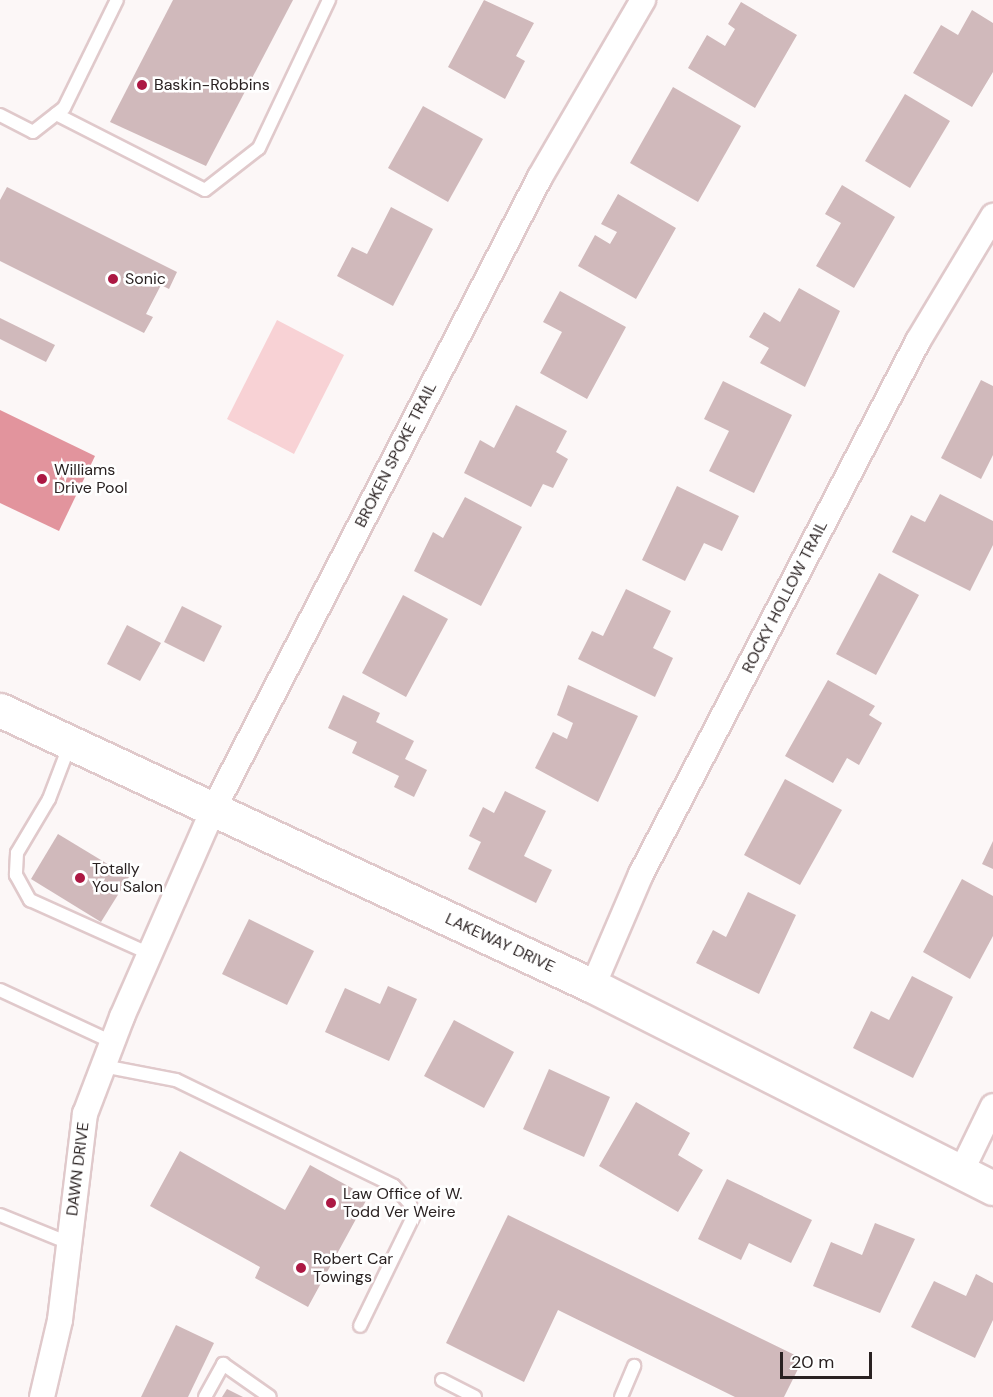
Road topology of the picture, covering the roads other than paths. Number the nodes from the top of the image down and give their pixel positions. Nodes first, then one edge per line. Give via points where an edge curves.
1 (117, 0) edge
2 (329, 0) edge
3 (643, 0) edge
4 (56, 114) junction
5 (0, 115) edge
6 (993, 216) edge
7 (0, 710) edge
8 (70, 744) junction
9 (213, 810) junction
10 (166, 918) joint
11 (150, 954) junction
12 (593, 986) junction
13 (0, 990) edge
14 (112, 1042) junction
15 (104, 1066) junction
16 (993, 1106) edge
17 (961, 1172) junction
18 (993, 1188) edge
19 (0, 1215) edge
20 (69, 1243) junction
21 (360, 1326) dead end
22 (634, 1366) dead end
23 (442, 1380) dead end
24 (42, 1397) edge
25 (206, 1397) edge
26 (270, 1397) edge
27 (475, 1397) edge
28 (621, 1397) edge

1 - 4 lane via 64,108
2 - 4 lane via 259,148 205,190
3 - 9 street, BROKEN SPOKE TRAIL via 540,177
4 - 5 lane via 33,132
6 - 12 street, ROCKY HOLLOW TRAIL via 918,341 657,842
7 - 8 main road, LAKEWAY DRIVE
8 - 9 main road, LAKEWAY DRIVE
8 - 11 lane via 49,799 16,854 16,875 30,900
9 - 10 street, BROKEN SPOKE TRAIL
9 - 12 main road, LAKEWAY DRIVE
10 - 11 street, DAWN DRIVE
11 - 14 street, DAWN DRIVE
12 - 17 main road, LAKEWAY DRIVE
13 - 14 lane
14 - 15 street, DAWN DRIVE
15 - 20 street, DAWN DRIVE via 85,1114
15 - 21 lane via 176,1080 394,1186 410,1204 412,1217
16 - 17 street
17 - 18 main road, LAKEWAY DRIVE
19 - 20 lane
20 - 24 street, DAWN DRIVE via 60,1320
22 - 28 lane
23 - 27 lane
25 - 26 lane via 223,1364

